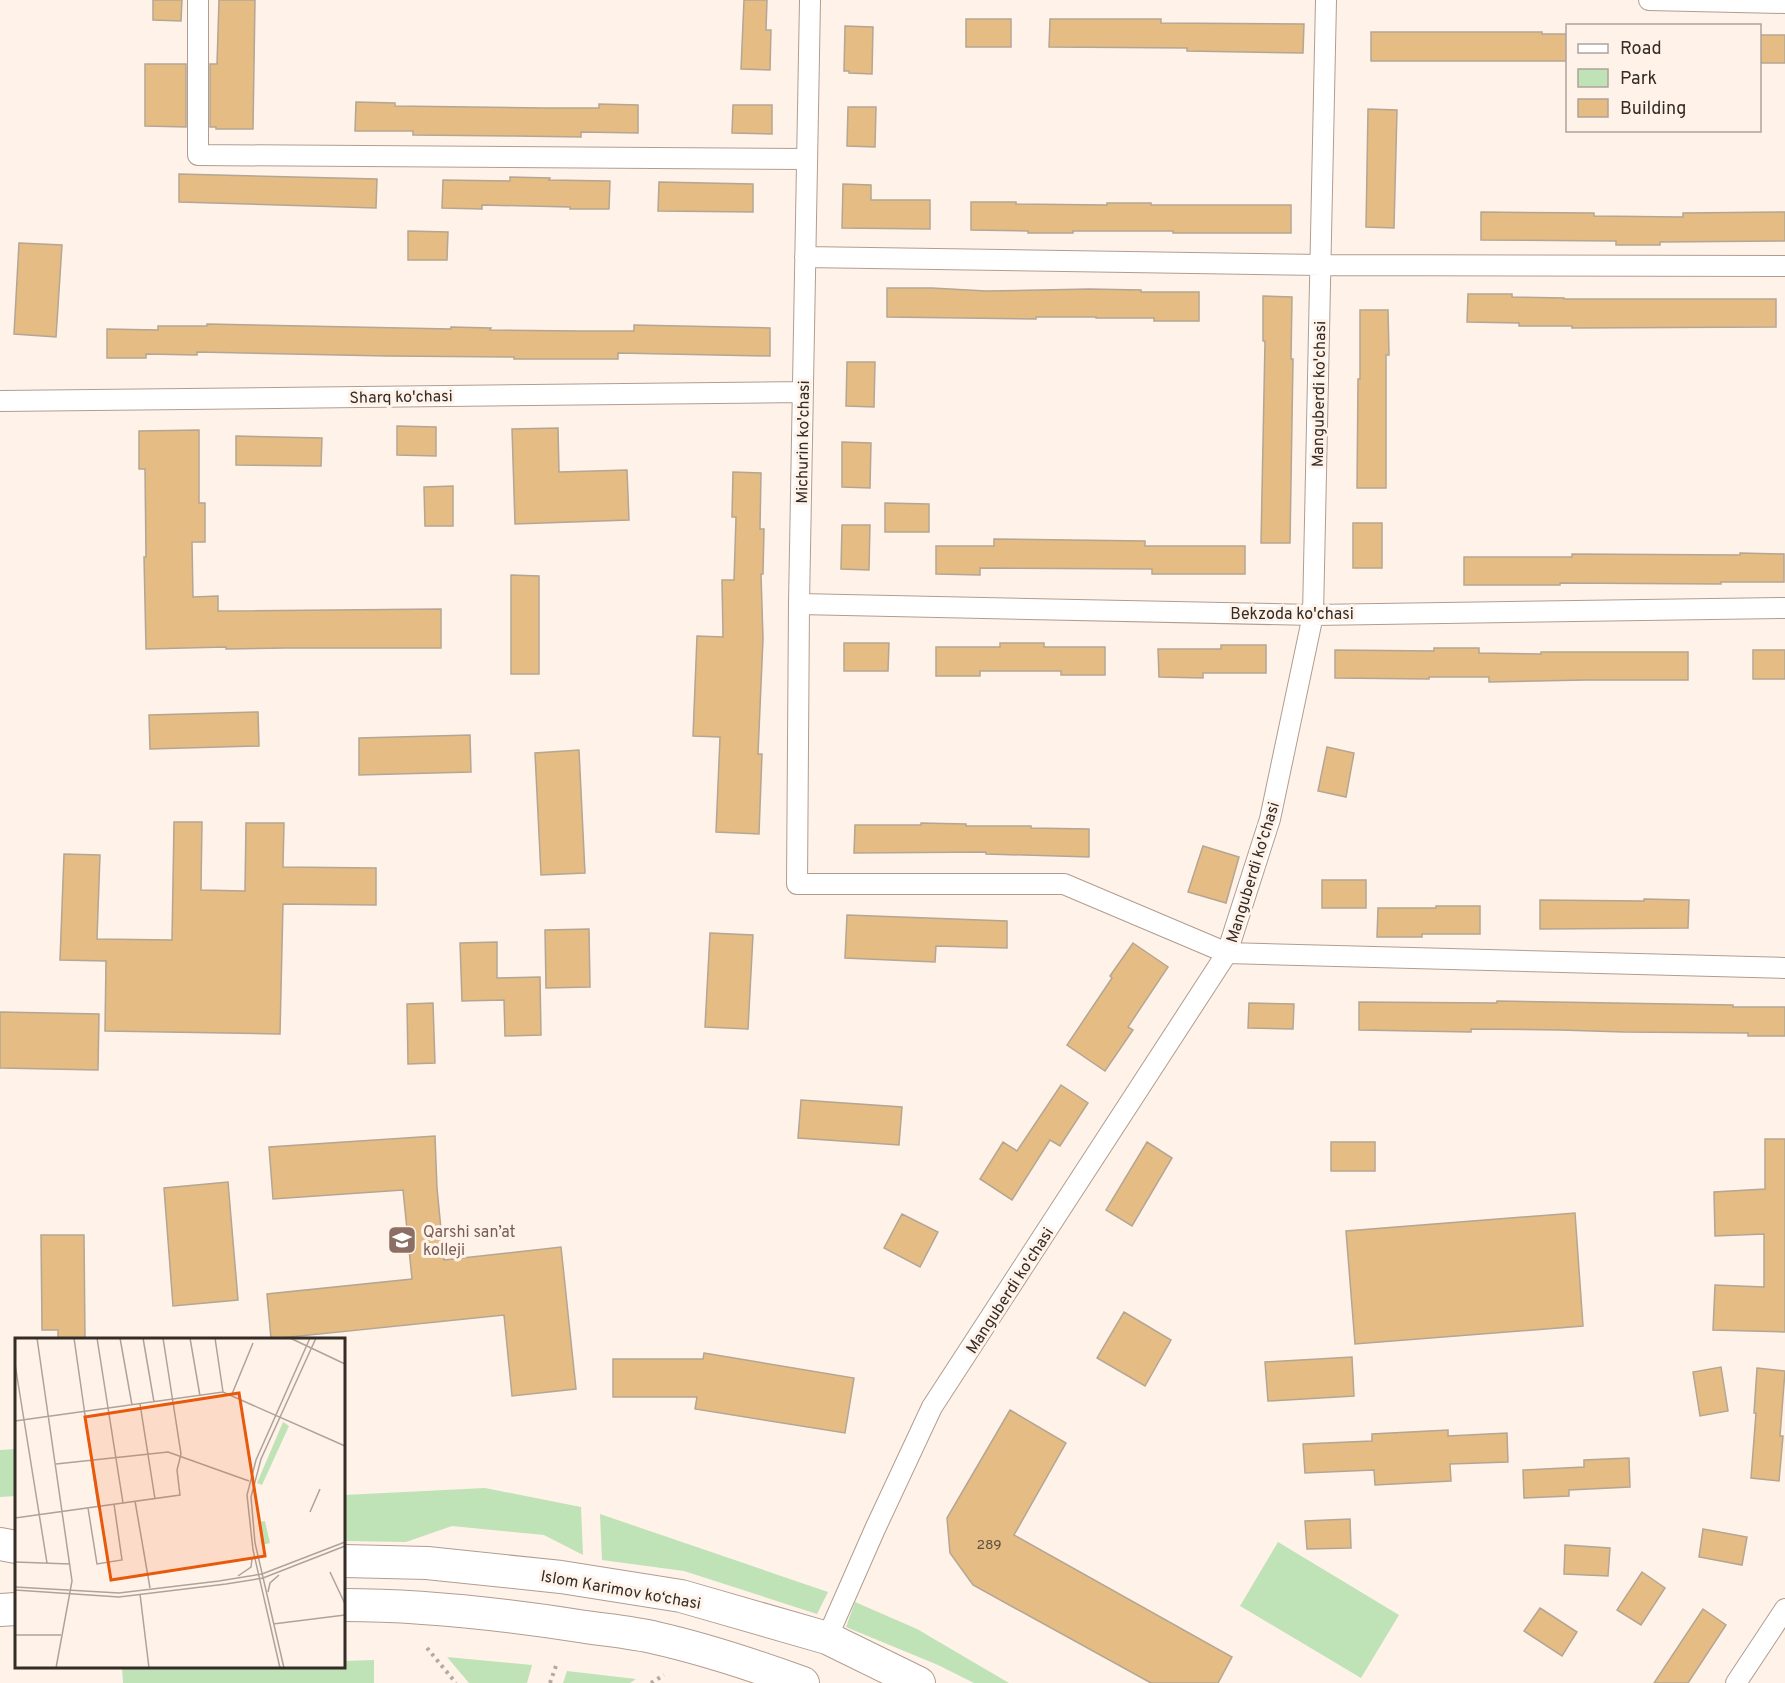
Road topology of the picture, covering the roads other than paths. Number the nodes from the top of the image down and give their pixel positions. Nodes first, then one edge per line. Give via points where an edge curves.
1 (198, 0) edge
2 (810, 0) edge
3 (1326, 0) edge
4 (1648, 0) edge
5 (1785, 3) edge
6 (807, 159) junction
7 (805, 257) junction
8 (1321, 265) junction
9 (1785, 266) edge
10 (803, 392) junction
11 (0, 401) edge
12 (799, 604) junction
13 (1785, 608) edge
14 (1313, 615) junction
15 (1227, 953) junction
16 (1785, 969) edge
17 (0, 1544) edge
18 (15, 1547) edge
19 (345, 1561) edge
20 (345, 1605) edge
21 (1785, 1608) edge
22 (15, 1609) edge
23 (0, 1610) edge
24 (827, 1638) junction
25 (803, 1683) edge
26 (919, 1683) edge
27 (1736, 1683) edge

1 - 6 street via 198,155
2 - 6 street, Michurin ko'chasi
3 - 8 street, Manguberdi ko'chasi
4 - 5 street
6 - 7 street, Michurin ko'chasi
7 - 8 street
7 - 10 street, Michurin ko'chasi
8 - 9 street
8 - 14 street, Manguberdi ko'chasi
10 - 11 street, Sharq ko'chasi
10 - 12 street, Michurin ko'chasi
12 - 14 street, Bekzoda ko'chasi
12 - 15 street, Michurin ko'chasi via 798,884 1064,884
13 - 14 street, Bekzoda ko'chasi
14 - 15 street, Manguberdi ko'chasi via 1270,819
15 - 16 street
15 - 24 street, Manguberdi ko'chasi via 932,1407
17 - 18 main road
19 - 24 main road, Islom Karimov ko‘chasi via 427,1563 561,1576 681,1596
20 - 25 main road via 467,1612 654,1637
21 - 27 street
22 - 23 main road
24 - 26 main road, Islom Karimov ko‘chasi

